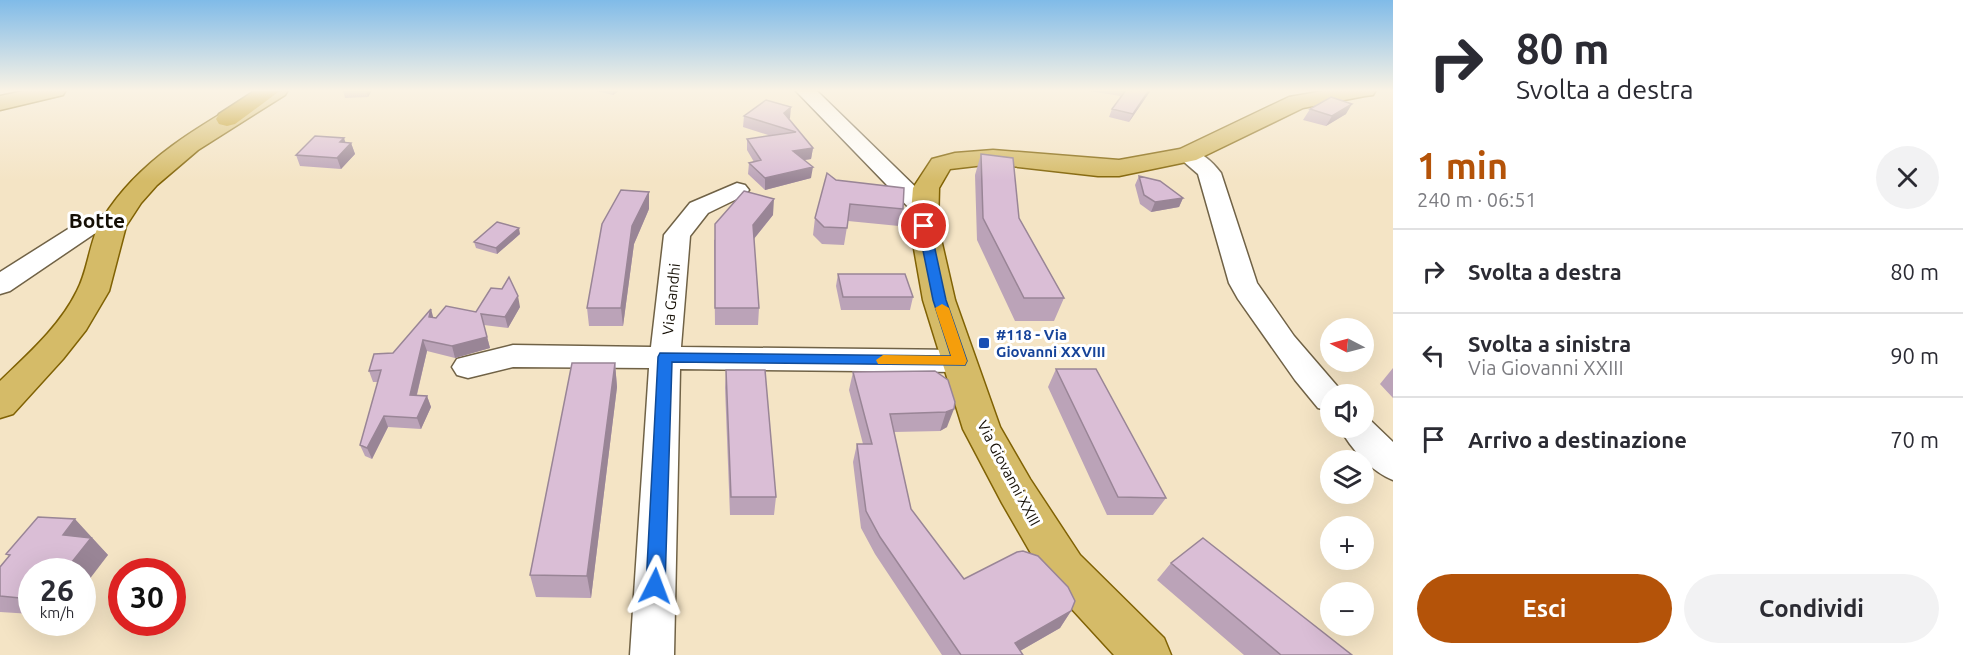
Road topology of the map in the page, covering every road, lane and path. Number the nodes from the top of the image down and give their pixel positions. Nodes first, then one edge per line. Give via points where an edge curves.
1 (212, 121) edge
2 (225, 121) edge
3 (836, 121) edge
4 (1258, 121) edge
5 (189, 146) junction
6 (1187, 155) junction
7 (738, 190) dead end
8 (924, 209) junction
9 (116, 218) junction
10 (0, 285) edge
11 (665, 357) junction
12 (960, 361) junction
13 (468, 367) dead end
14 (1320, 388) edge
15 (0, 404) edge
16 (1367, 438) edge
17 (1393, 465) edge
18 (652, 655) edge
19 (1146, 655) edge

1 - 5 main road
2 - 5 main road
3 - 8 street
4 - 6 main road, Via Giovanni XXIII
5 - 9 main road via 142,187
6 - 8 main road, Via Giovanni XXIII via 1119,168 993,157 955,160 941,164 933,173 926,188
6 - 14 street via 1209,173 1243,283 1252,299
7 - 11 street, Via Gandhi via 699,208 677,235
8 - 12 main road, Via Giovanni XXIII via 939,300
9 - 10 street via 85,228
9 - 15 main road via 89,300
11 - 12 street
11 - 13 street via 513,356
11 - 18 street, Via Gandhi
12 - 19 main road, Via Giovanni XXIII via 982,429 1064,569
16 - 17 street

